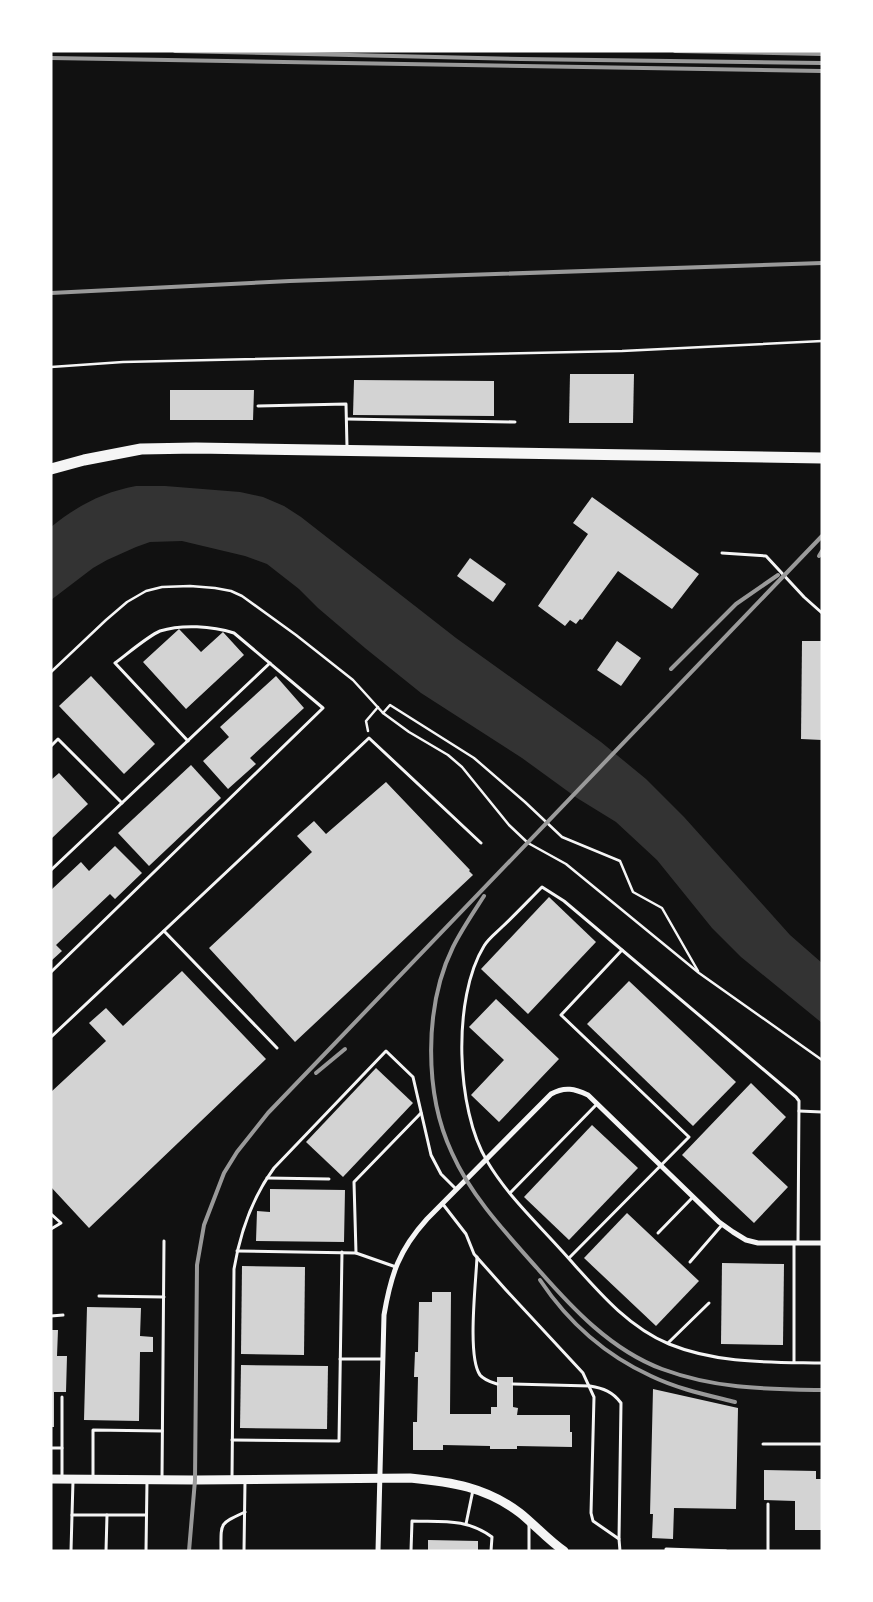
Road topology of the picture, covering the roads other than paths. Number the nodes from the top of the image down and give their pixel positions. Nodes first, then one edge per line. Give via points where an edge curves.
1 (258, 406) dead end
2 (347, 419) junction
3 (515, 422) dead end
4 (347, 451) junction
5 (822, 458) edge
6 (51, 469) edge
7 (722, 553) dead end
8 (822, 613) edge
9 (270, 663) junction
10 (188, 741) junction
11 (51, 746) edge
12 (122, 803) junction
13 (481, 843) dead end
14 (51, 870) edge
15 (164, 931) junction
16 (622, 950) junction
17 (51, 972) edge
18 (51, 1037) edge
19 (278, 1048) dead end
20 (597, 1103) junction
21 (799, 1111) junction
22 (822, 1112) edge
23 (421, 1113) junction
24 (486, 1159) junction
25 (661, 1166) junction
26 (267, 1178) junction
27 (330, 1179) dead end
28 (456, 1190) junction
29 (510, 1193) junction
30 (693, 1197) junction
31 (442, 1203) junction
32 (51, 1214) edge
33 (722, 1225) junction
34 (51, 1229) edge
35 (658, 1233) dead end
36 (164, 1241) dead end
37 (796, 1243) junction
38 (822, 1243) edge
39 (237, 1252) junction
40 (342, 1252) junction
41 (356, 1252) junction
42 (477, 1257) junction
43 (569, 1258) junction
44 (690, 1262) dead end
45 (396, 1268) junction
46 (99, 1296) dead end
47 (164, 1297) junction
48 (709, 1303) dead end
49 (51, 1316) edge
50 (63, 1316) dead end
51 (668, 1343) junction
52 (340, 1359) junction
53 (383, 1359) junction
54 (794, 1362) junction
55 (822, 1363) edge
56 (497, 1384) dead end
57 (513, 1384) dead end
58 (590, 1386) junction
59 (62, 1397) dead end
60 (162, 1431) junction
61 (232, 1440) junction
62 (763, 1444) dead end
63 (822, 1444) edge
64 (51, 1448) edge
65 (62, 1448) junction
66 (380, 1478) junction
67 (51, 1479) edge
68 (62, 1479) junction
69 (72, 1479) junction
70 (93, 1479) junction
71 (147, 1479) junction
72 (232, 1479) junction
73 (245, 1479) junction
74 (162, 1480) junction
75 (473, 1488) junction
76 (768, 1504) dead end
77 (245, 1512) junction
78 (72, 1515) junction
79 (107, 1515) junction
80 (146, 1515) junction
81 (529, 1521) junction
82 (466, 1524) junction
83 (619, 1539) junction
84 (71, 1551) edge
85 (106, 1551) edge
86 (146, 1551) edge
87 (220, 1551) edge
88 (244, 1551) edge
89 (378, 1551) edge
90 (411, 1551) edge
91 (492, 1551) edge
92 (529, 1551) edge
93 (564, 1551) edge
94 (620, 1551) edge
95 (666, 1551) edge
96 (726, 1551) edge
97 (768, 1551) edge

1 - 2 lane via 346,404
2 - 3 lane
2 - 4 lane
4 - 5 main road
4 - 6 main road via 141,449
7 - 8 lane via 766,556
9 - 10 lane
9 - 10 lane via 234,633 216,628 179,627 158,632 115,663
9 - 17 lane via 323,708
10 - 12 lane
11 - 12 lane via 58,739
12 - 14 lane
13 - 15 lane via 369,738
15 - 18 lane
15 - 19 lane
16 - 21 lane via 796,1096
16 - 24 lane via 564,901 542,887 485,944 472,975 463,1022 462,1052 465,1095
16 - 25 lane via 560,1015 688,1137
20 - 24 street via 578,1090 560,1089 551,1094
20 - 25 street
20 - 29 lane
21 - 22 lane
21 - 37 lane
23 - 26 lane via 413,1077 386,1051 286,1154
23 - 28 lane via 431,1155 440,1174
23 - 41 lane via 354,1182
24 - 28 street
24 - 29 lane
25 - 30 street
25 - 43 lane
26 - 27 lane
26 - 39 lane via 249,1211
28 - 31 street
29 - 43 lane
30 - 33 street
30 - 35 lane
31 - 42 lane via 466,1234
31 - 45 street via 412,1236
32 - 34 lane via 61,1223
33 - 37 street via 746,1240 758,1243
33 - 44 lane
36 - 47 lane
37 - 38 street
37 - 54 lane
39 - 40 lane
39 - 61 lane via 234,1269
40 - 41 lane
40 - 52 lane
41 - 45 lane
42 - 56 lane via 473,1341 476,1365 483,1379
42 - 58 lane via 583,1373
43 - 51 lane via 627,1319
45 - 53 street via 389,1285 384,1315
46 - 47 lane
47 - 60 lane
48 - 51 lane
49 - 50 lane
51 - 54 lane via 693,1352 746,1362
52 - 53 lane
52 - 61 lane via 340,1441
53 - 66 street
54 - 55 lane
57 - 58 lane
58 - 83 lane via 594,1397 591,1513 593,1521
58 - 83 lane via 615,1395 621,1403
59 - 65 lane
60 - 70 lane via 94,1430
60 - 74 lane
61 - 72 lane
62 - 63 lane
64 - 65 lane
65 - 68 lane
66 - 73 street
66 - 75 street via 444,1481
66 - 89 street
67 - 68 street
68 - 69 street
69 - 70 street
69 - 78 lane
70 - 71 street
71 - 74 street
71 - 80 lane
72 - 73 street
72 - 74 street
73 - 77 lane
75 - 81 street via 494,1496
75 - 82 lane
76 - 97 lane
77 - 87 lane via 224,1521
77 - 88 lane
78 - 79 lane
78 - 84 lane
79 - 80 lane
79 - 85 lane
80 - 86 lane
81 - 92 lane
81 - 93 street
82 - 90 lane via 412,1522
82 - 91 lane via 492,1537
83 - 94 lane
95 - 96 lane

